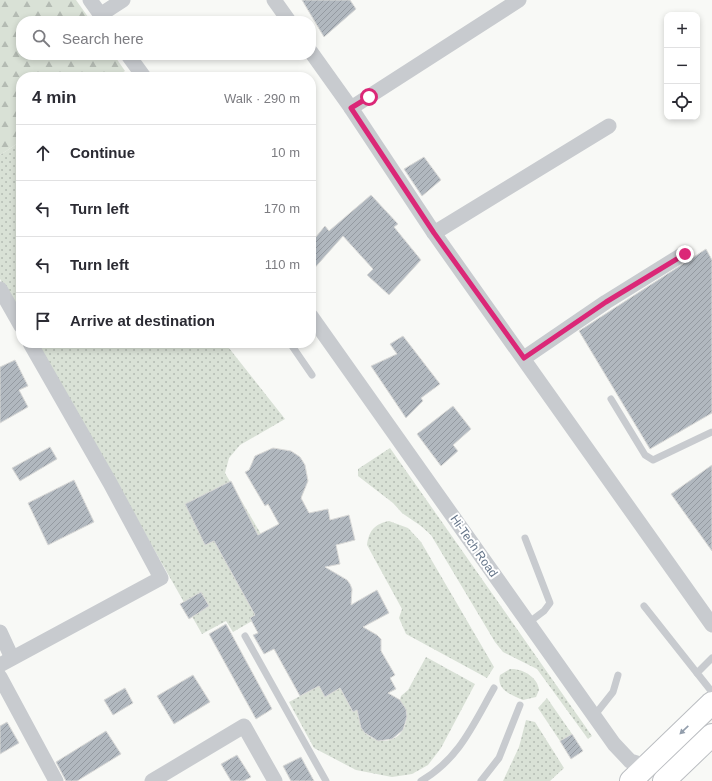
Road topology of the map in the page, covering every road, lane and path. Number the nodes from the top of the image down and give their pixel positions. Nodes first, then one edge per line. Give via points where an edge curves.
1 (90, 0) edge
2 (123, 0) edge
3 (274, 0) edge
4 (519, 0) edge
5 (101, 16) edge
6 (104, 16) edge
7 (285, 16) edge
8 (316, 59) edge
9 (132, 60) edge
10 (140, 72) edge
11 (351, 108) junction
12 (609, 126) dead end
13 (434, 233) junction
14 (685, 254) dead end
15 (0, 289) edge
16 (16, 317) edge
17 (316, 323) edge
18 (33, 348) edge
19 (293, 348) edge
20 (524, 358) junction
21 (312, 375) dead end
22 (611, 399) dead end
23 (712, 432) edge
24 (525, 538) dead end
25 (644, 606) dead end
26 (528, 623) junction
27 (712, 625) edge
28 (0, 632) edge
29 (245, 636) dead end
30 (712, 658) edge
31 (6, 661) edge
32 (697, 673) junction
33 (618, 675) dead end
34 (0, 677) edge
35 (494, 688) dead end
36 (712, 692) edge
37 (712, 703) edge
38 (520, 706) dead end
39 (594, 716) junction
40 (712, 735) edge
41 (646, 766) junction
42 (56, 781) edge
43 (152, 781) edge
44 (274, 781) edge
45 (326, 781) edge
46 (421, 781) edge
47 (482, 781) edge
48 (631, 781) edge
49 (664, 781) edge

1 - 5 street
2 - 6 street
3 - 7 street
4 - 11 street
8 - 11 street
9 - 10 street
11 - 13 street
12 - 13 street
13 - 20 street
14 - 20 street via 606,302
15 - 16 street
17 - 26 street, Hi-Tech Road
18 - 31 street via 161,578
19 - 21 lane
20 - 27 street
22 - 23 lane via 645,455 653,460
24 - 26 lane via 550,603
25 - 32 lane
26 - 39 street, Hi-Tech Road
28 - 31 street
29 - 45 lane
30 - 32 lane
32 - 36 lane
33 - 39 lane via 612,692
34 - 42 street
35 - 46 lane via 452,757 443,767
37 -> 41 highway
38 - 47 lane via 499,758
39 - 41 street, Hi-Tech Road via 630,761
40 - 49 highway
41 - 48 highway
43 - 44 street via 244,726

